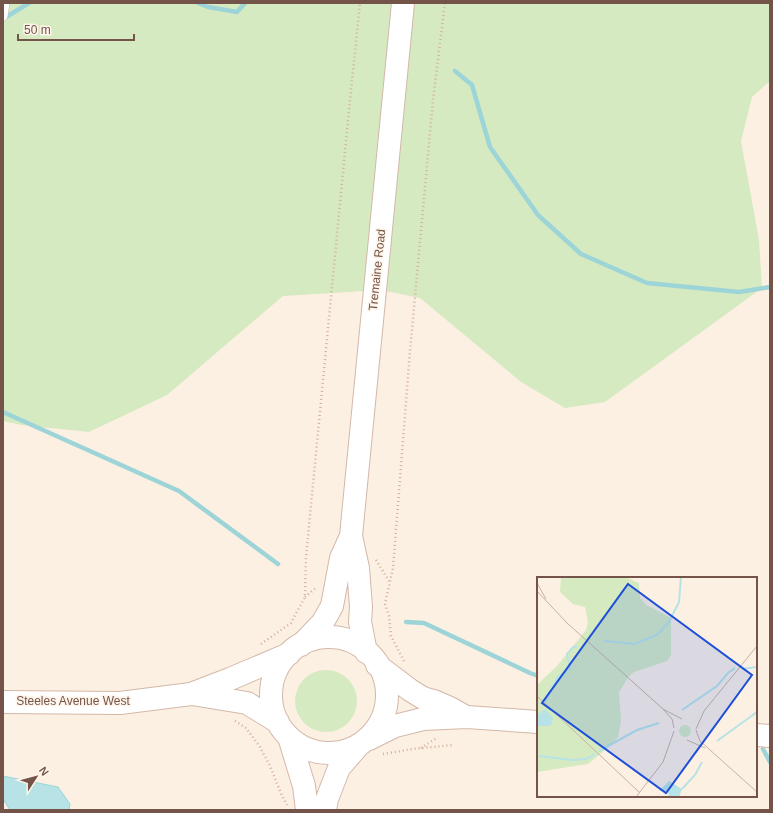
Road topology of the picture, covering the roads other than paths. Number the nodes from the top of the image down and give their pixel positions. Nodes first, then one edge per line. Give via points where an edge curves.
1 (5, 3) edge
2 (403, 3) edge
3 (3, 16) edge
4 (351, 536) junction
5 (295, 650) junction
6 (371, 658) junction
7 (191, 694) junction
8 (3, 702) edge
9 (467, 717) junction
10 (537, 722) edge
11 (284, 729) junction
12 (757, 735) edge
13 (770, 736) edge
14 (368, 746) junction
15 (307, 810) edge
16 (325, 810) edge

1 - 3 lane
2 - 4 main road, Tremaine Road
4 - 5 main road, Tremaine Road via 341,558 332,606 323,622
4 - 6 main road, Tremaine Road via 358,568 360,622
5 - 6 main road via 311,640 334,637 356,644
5 - 7 main road, Steeles Avenue West
5 - 11 main road via 277,668 270,690 273,712
6 - 9 main road via 423,698 434,700
6 - 14 main road via 384,678 387,701 380,723
7 - 8 main road, Steeles Avenue West via 120,703
7 - 11 main road, Steeles Avenue West via 247,703
9 - 10 main road
9 - 14 main road via 423,719 395,726
11 - 14 main road via 301,747 323,754
11 - 15 main road via 304,786
12 - 13 main road
14 - 16 main road via 339,768

